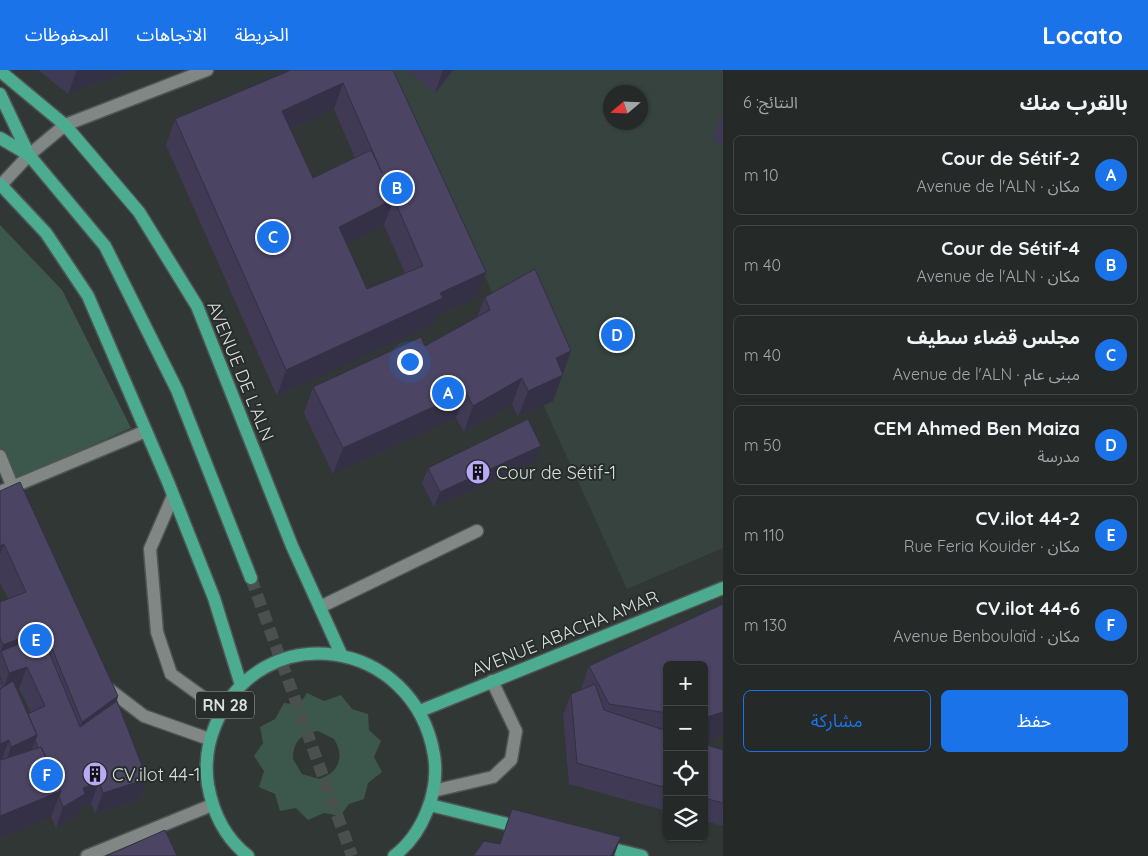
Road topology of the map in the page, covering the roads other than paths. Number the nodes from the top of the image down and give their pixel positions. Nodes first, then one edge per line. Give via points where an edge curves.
1 (207, 70) edge
2 (0, 72) edge
3 (0, 94) edge
4 (66, 125) junction
5 (0, 138) edge
6 (29, 154) junction
7 (0, 184) edge
8 (146, 431) junction
9 (0, 456) edge
10 (12, 487) junction
11 (0, 492) edge
12 (173, 496) junction
13 (24, 514) edge
14 (478, 531) dead end
15 (251, 578) tunnel mouth
16 (723, 588) edge
17 (320, 607) junction
18 (341, 654) junction
19 (99, 675) edge
20 (492, 681) junction
21 (241, 685) junction
22 (221, 710) junction
23 (420, 711) junction
24 (209, 739) junction
25 (433, 791) junction
26 (212, 805) junction
27 (430, 805) junction
28 (536, 831) edge
29 (584, 842) edge
30 (400, 854) edge
31 (87, 856) edge
32 (248, 856) edge
33 (642, 856) edge

1 - 4 street
2 - 4 main road, AVENUE DE L'ALN
3 - 6 main road
4 - 6 street
4 - 17 main road, AVENUE DE L'ALN via 139,212 197,306 292,546
5 - 6 main road
6 - 7 street
6 - 15 main road via 105,246 177,390
7 - 8 main road via 46,233 88,296
8 - 10 street
8 - 12 main road
9 - 10 street
10 - 11 street
10 - 13 street
12 - 21 main road via 214,598
12 - 22 street via 150,549 157,632 171,674
14 - 17 street
16 - 20 main road, AVENUE ABACHA AMAR
17 - 18 main road, AVENUE DE L'ALN
18 - 21 main road, RN 28 via 305,654 271,664
18 - 23 main road, RN 28 via 372,665 400,685
19 - 24 street via 108,690 144,716
20 - 23 main road, AVENUE ABACHA AMAR
20 - 25 street via 516,731 511,760 493,777
21 - 22 main road, RN 28
22 - 24 main road, RN 28
23 - 25 main road, RN 28 via 431,736 436,763
24 - 26 main road, RN 28 via 206,772
25 - 27 main road, RN 28
26 - 31 street
26 - 32 main road, RN 28 via 223,828
27 - 28 main road
27 - 30 main road, RN 28
29 - 33 main road

